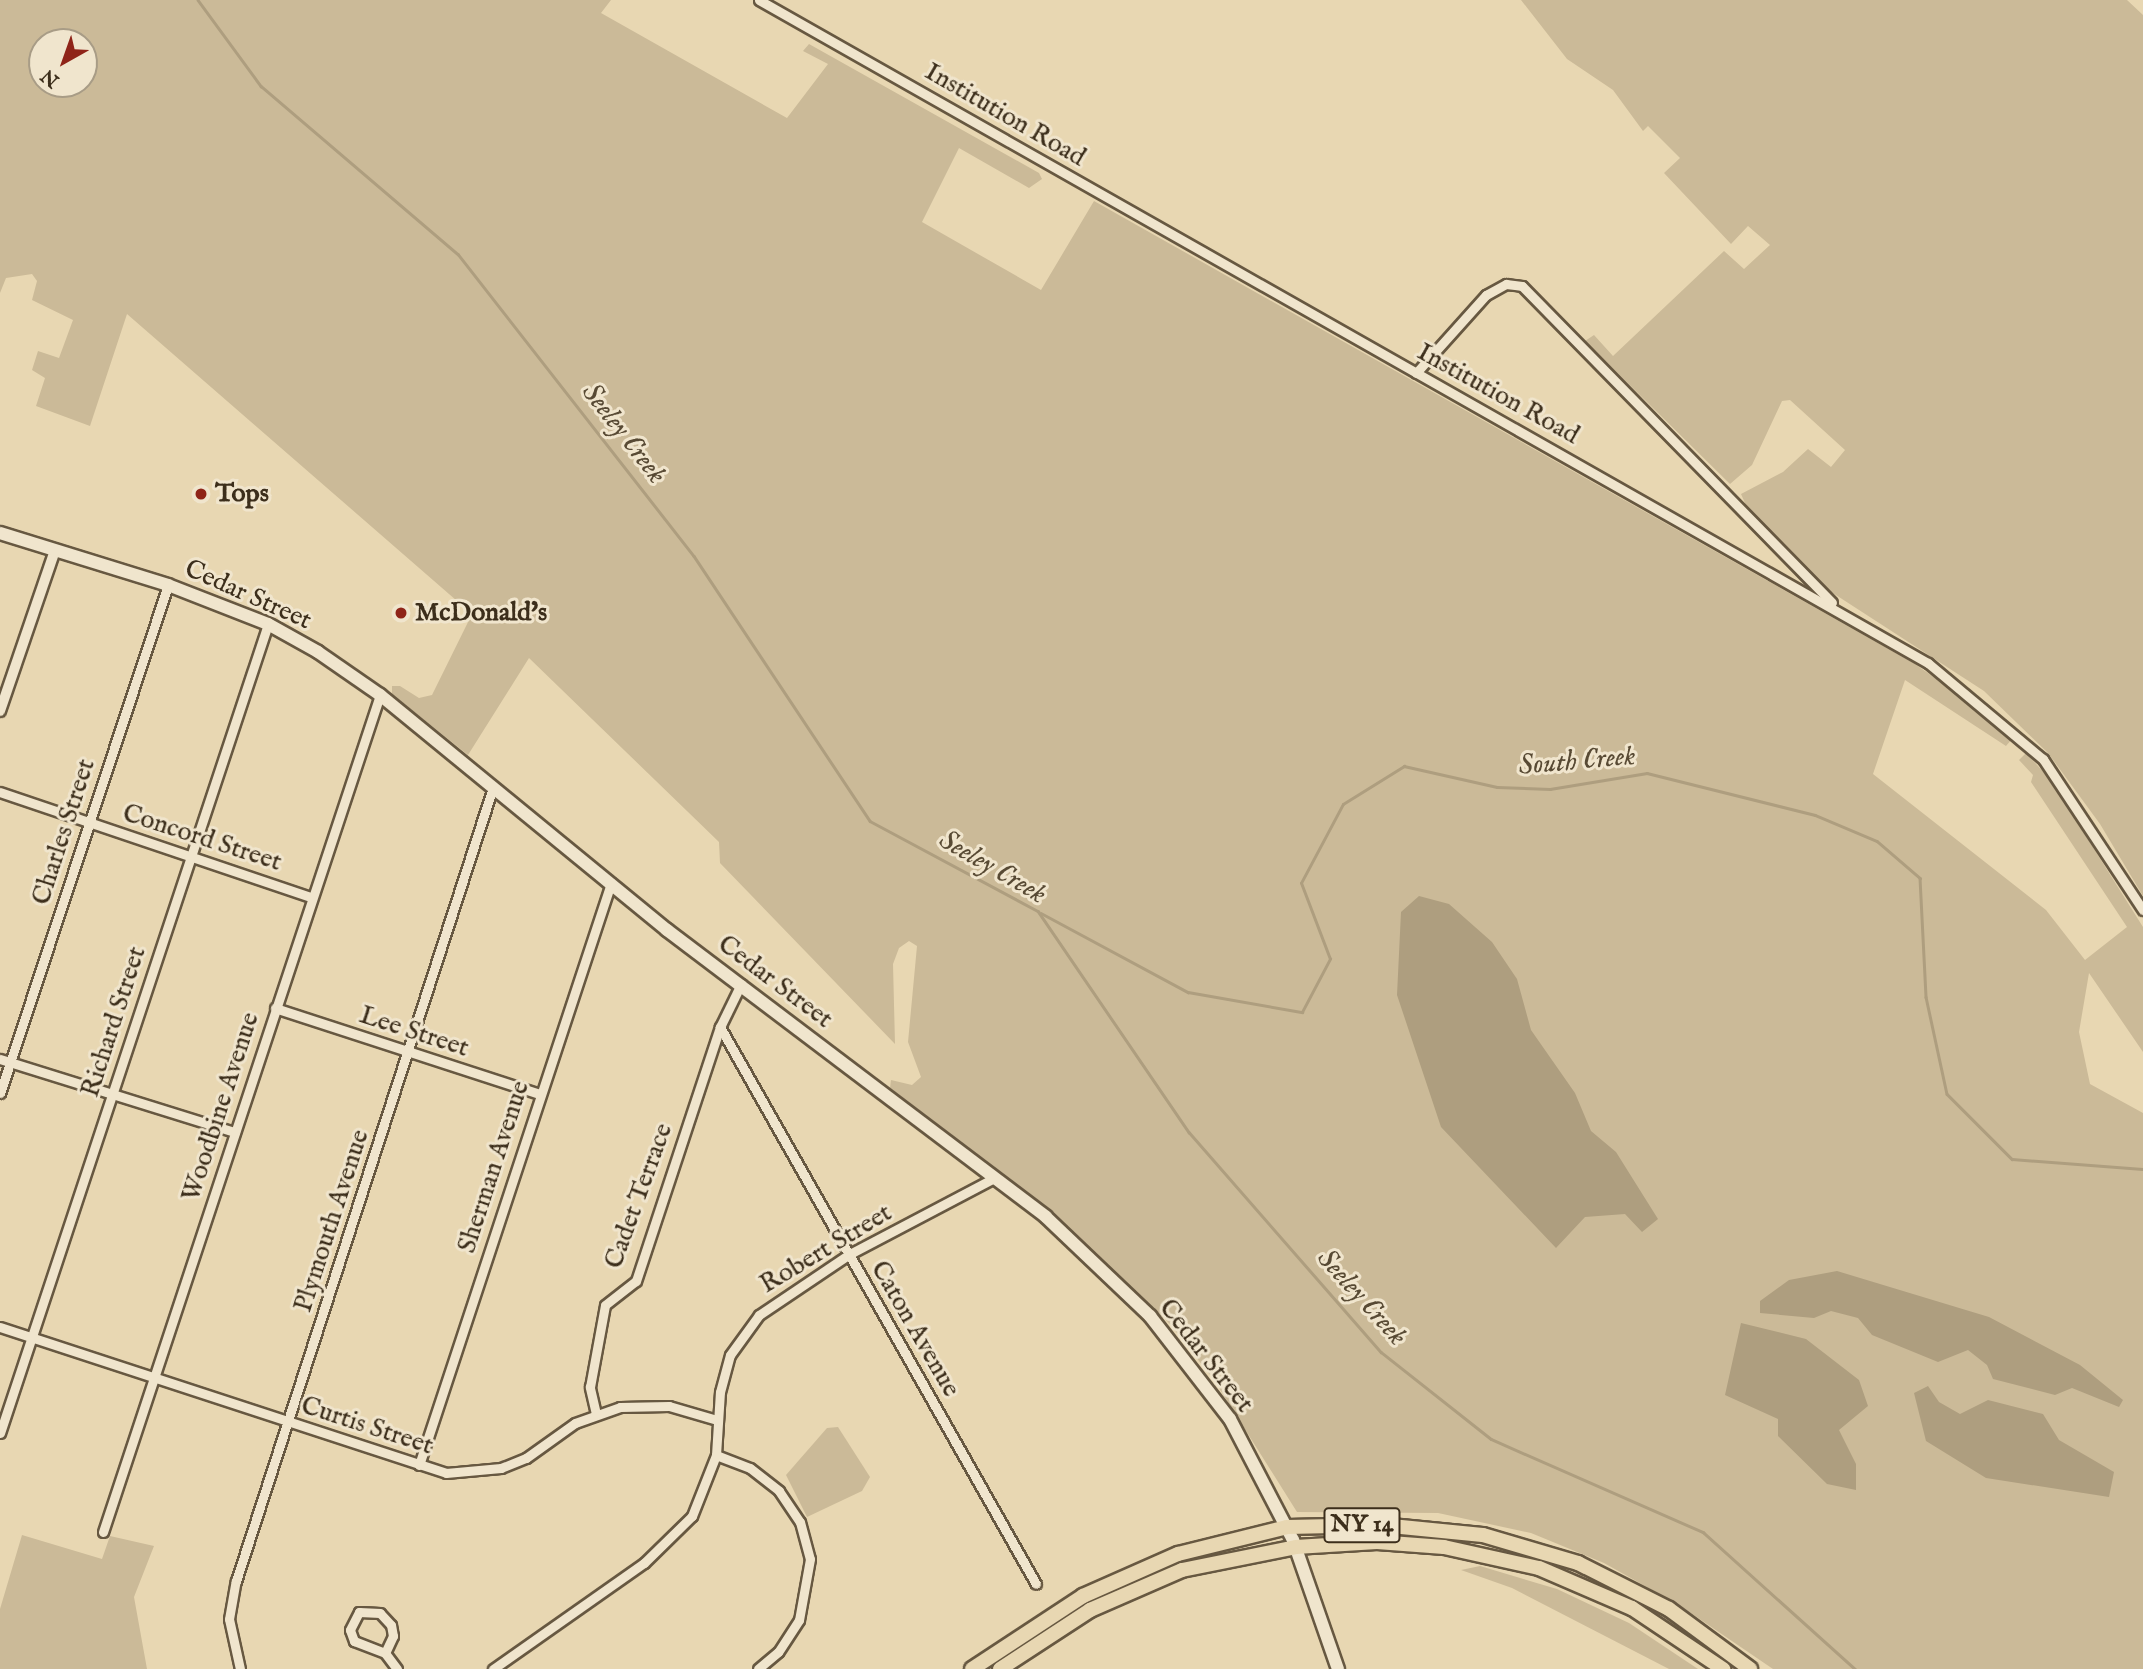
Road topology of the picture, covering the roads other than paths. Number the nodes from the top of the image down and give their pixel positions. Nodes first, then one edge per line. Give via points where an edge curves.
1 (759, 0) edge
2 (1416, 373) junction
3 (0, 533) edge
4 (55, 550) junction
5 (168, 584) junction
6 (1840, 612) junction
7 (268, 624) junction
8 (380, 695) junction
9 (0, 711) edge
10 (493, 787) junction
11 (0, 792) edge
12 (90, 823) junction
13 (190, 856) junction
14 (611, 883) junction
15 (311, 897) junction
16 (2143, 909) edge
17 (741, 984) junction
18 (275, 1007) junction
19 (720, 1027) junction
20 (408, 1053) junction
21 (0, 1059) edge
22 (10, 1063) junction
23 (0, 1093) edge
24 (540, 1094) junction
25 (112, 1096) junction
26 (235, 1132) junction
27 (994, 1178) junction
28 (848, 1255) junction
29 (0, 1327) edge
30 (32, 1337) junction
31 (155, 1378) junction
32 (596, 1414) junction
33 (717, 1420) junction
34 (288, 1423) junction
35 (0, 1433) edge
36 (716, 1455) junction
37 (419, 1465) junction
38 (103, 1532) dead end
39 (1292, 1538) junction
40 (1036, 1584) dead end
41 (385, 1653) junction
42 (240, 1669) edge
43 (397, 1669) edge
44 (493, 1669) edge
45 (758, 1669) edge
46 (972, 1669) edge
47 (1000, 1669) edge
48 (1338, 1669) edge
49 (1723, 1669) edge
50 (1750, 1669) edge

1 - 2 street, Institution Road
2 - 6 street, Institution Road
2 - 6 street via 1486,295 1506,284 1522,286
3 - 4 main road, Cedar Street
4 - 5 main road, Cedar Street
4 - 9 street
5 - 7 main road, Cedar Street
5 - 12 street, Charles Street
6 - 16 street, Institution Road via 1928,663 2043,759
7 - 8 main road, Cedar Street
7 - 13 street, Richard Street
8 - 10 main road, Cedar Street
8 - 15 street, Woodbine Avenue
10 - 14 main road, Cedar Street
10 - 20 street, Plymouth Avenue
11 - 12 street, Concord Street
12 - 13 street, Concord Street
12 - 22 street, Charles Street
13 - 15 street, Concord Street
13 - 25 street, Richard Street
14 - 17 main road, Cedar Street
14 - 24 street, Sherman Avenue
15 - 18 street, Woodbine Avenue
17 - 19 street
17 - 27 main road, Cedar Street
18 - 20 street, Lee Street
18 - 26 street, Woodbine Avenue
19 - 28 street, Caton Avenue
19 - 32 street, Cadet Terrace via 636,1281 605,1305 590,1387
20 - 24 street, Lee Street
20 - 34 street, Plymouth Avenue
21 - 22 street
22 - 23 street, Charles Street
22 - 25 street
24 - 37 street, Sherman Avenue
25 - 26 street
25 - 30 street, Richard Street
26 - 31 street, Woodbine Avenue
27 - 28 street, Robert Street
27 - 39 main road, Cedar Street via 1046,1217 1150,1316 1230,1419
28 - 33 street, Robert Street via 759,1315 730,1355
28 - 40 street, Caton Avenue
29 - 30 street, Curtis Street
30 - 31 street, Curtis Street
30 - 35 street, Richard Street
31 - 34 street, Curtis Street
31 - 38 street, Woodbine Avenue
32 - 33 street, Curtis Street via 653,1405
32 - 37 street, Curtis Street via 501,1468 446,1473
33 - 36 street, Robert Street
34 - 37 street, Curtis Street
34 - 42 street, Plymouth Avenue via 230,1607 231,1644
36 - 44 street, Robert Street via 692,1516 673,1538
36 - 45 street via 750,1468 779,1491 800,1522 810,1559 799,1620 787,1642
39 - 46 main road, NY 14 via 1178,1555 1125,1576 1038,1622
39 - 47 main road, NY 14 via 1150,1582 1090,1611
39 - 48 main road, Cedar Street
39 - 49 main road, NY 14 via 1410,1544 1539,1567 1632,1608
39 - 50 main road, NY 14 via 1448,1530 1537,1549 1641,1592
41 - 41 street via 354,1641 349,1630 359,1612 380,1613 391,1625 393,1636
41 - 43 street

